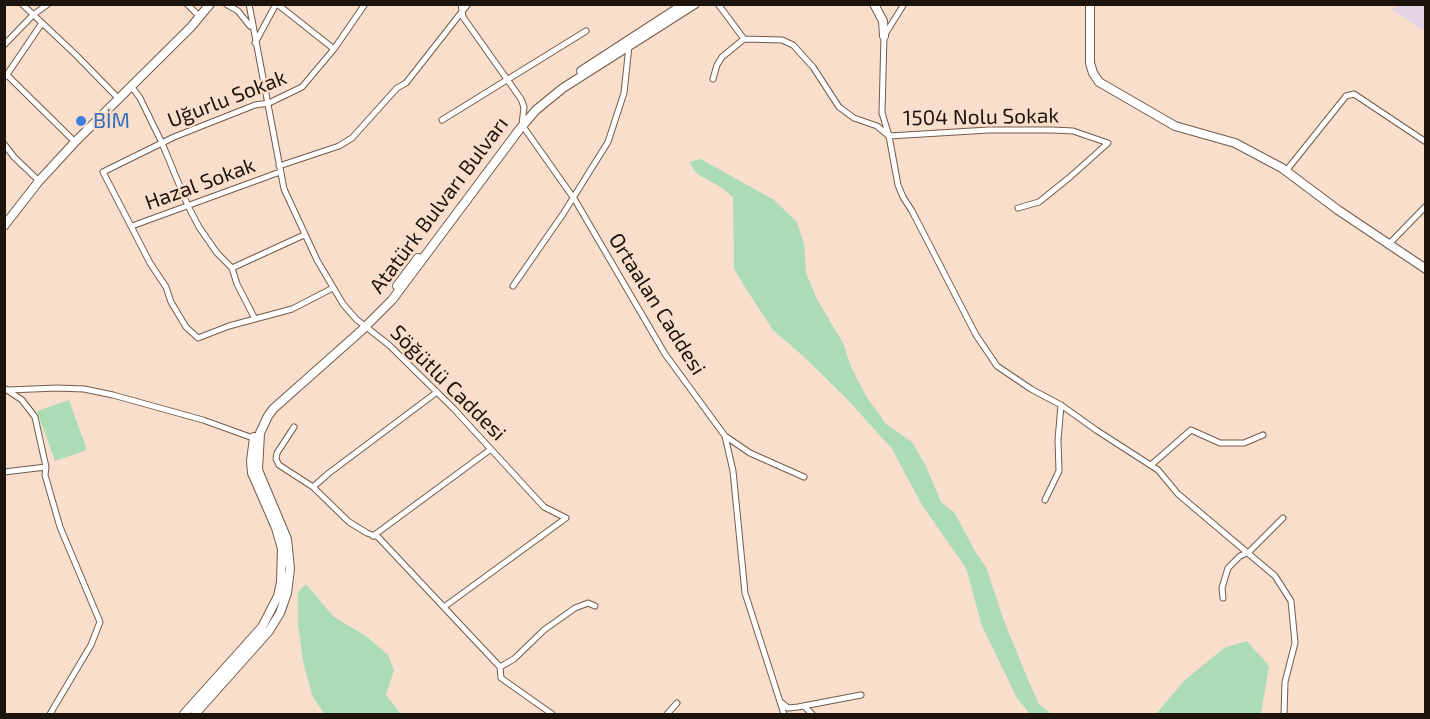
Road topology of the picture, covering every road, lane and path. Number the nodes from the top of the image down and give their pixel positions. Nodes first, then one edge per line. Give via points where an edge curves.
1 (22, 4) edge
2 (48, 4) edge
3 (187, 4) edge
4 (210, 4) edge
5 (226, 4) edge
6 (249, 4) edge
7 (277, 4) edge
8 (365, 4) edge
9 (468, 4) edge
10 (684, 4) edge
11 (695, 4) edge
12 (718, 4) edge
13 (874, 4) edge
14 (904, 4) edge
15 (1090, 4) edge
16 (462, 8) edge
17 (33, 15) junction
18 (200, 17) junction
19 (42, 23) junction
20 (253, 30) junction
21 (586, 32) dead end
22 (884, 36) junction
23 (744, 39) junction
24 (255, 43) junction
25 (4, 45) edge
26 (629, 46) junction
27 (334, 49) junction
28 (6, 76) edge
29 (713, 79) dead end
30 (507, 80) junction
31 (132, 87) junction
32 (119, 99) junction
33 (269, 103) junction
34 (442, 120) dead end
35 (523, 120) junction
36 (889, 136) junction
37 (75, 142) junction
38 (1425, 142) edge
39 (162, 143) junction
40 (4, 144) edge
41 (280, 169) junction
42 (1286, 171) junction
43 (39, 181) junction
44 (573, 197) junction
45 (188, 206) junction
46 (1425, 206) edge
47 (1018, 208) dead end
48 (4, 226) edge
49 (132, 226) junction
50 (304, 235) junction
51 (1388, 245) junction
52 (232, 268) junction
53 (1425, 269) edge
54 (513, 286) dead end
55 (333, 288) junction
56 (255, 319) junction
57 (364, 325) junction
58 (6, 389) edge
59 (437, 392) junction
60 (1061, 405) junction
61 (294, 427) dead end
62 (1263, 435) dead end
63 (725, 436) junction
64 (253, 438) junction
65 (491, 448) junction
66 (1151, 465) junction
67 (46, 467) junction
68 (4, 472) edge
69 (804, 477) dead end
70 (313, 487) junction
71 (1045, 500) dead end
72 (1282, 518) dead end
73 (373, 536) junction
74 (1249, 552) junction
75 (1223, 598) dead end
76 (595, 606) dead end
77 (444, 607) junction
78 (500, 668) junction
79 (861, 695) dead end
80 (780, 702) junction
81 (677, 703) dead end
82 (803, 706) junction
83 (50, 714) edge
84 (184, 714) edge
85 (195, 714) edge
86 (552, 714) edge
87 (667, 714) edge
88 (784, 714) edge
89 (812, 714) edge
90 (1284, 714) edge

1 - 17 street
2 - 17 street
3 - 18 street
4 - 18 street
5 - 20 street via 244,17
6 - 20 street, Söğütlü Caddesi
7 - 24 street
7 - 27 street
8 - 27 street, Uğurlu Sokak
9 - 16 street, Hazal Sokak
10 - 35 street, Atatürk Bulvarı Bulvarı via 558,86
11 - 26 street, Atatürk Bulvarı Bulvarı
12 - 23 street
13 - 22 street via 883,21
14 - 22 street
15 - 42 street via 1090,63 1099,82 1175,126 1235,143
16 - 30 street, Ortaalan Caddesi via 463,16
16 - 41 street, Hazal Sokak via 406,83 352,138
17 - 19 street
17 - 25 street
18 - 31 street
19 - 28 street
19 - 32 street
20 - 24 street, Söğütlü Caddesi
21 - 30 street
22 - 36 street via 882,113
23 - 29 street via 722,57
23 - 36 street via 788,42 800,51 839,106
24 - 33 street, Söğütlü Caddesi
26 - 35 street, Atatürk Bulvarı Bulvarı via 563,88
26 - 44 street via 624,93 615,124
27 - 33 street, Uğurlu Sokak via 302,87
28 - 37 street
30 - 34 street
30 - 35 street, Ortaalan Caddesi via 521,99
31 - 32 street
31 - 39 street
32 - 37 street
33 - 39 street, Uğurlu Sokak via 255,105
33 - 41 street, Söğütlü Caddesi
35 - 44 street, Ortaalan Caddesi
35 - 57 street, Atatürk Bulvarı Bulvarı
36 - 47 street, 1504 Nolu Sokak via 1053,130 1108,142 1039,202
36 - 60 street via 903,197 976,335 1005,373
37 - 43 street
38 - 42 street via 1354,94 1346,96
39 - 45 street
39 - 49 street, Uğurlu Sokak via 103,172
40 - 43 street
41 - 45 street, Hazal Sokak
41 - 50 street, Söğütlü Caddesi via 284,189
42 - 51 street
43 - 48 street
44 - 54 street
44 - 63 street, Ortaalan Caddesi via 664,354
45 - 49 street, Hazal Sokak
45 - 52 street via 217,253
46 - 51 street
49 - 56 street via 171,302 198,338
50 - 52 street
50 - 55 street, Söğütlü Caddesi
51 - 53 street
52 - 56 street
55 - 56 street via 292,309
55 - 57 street, Söğütlü Caddesi
57 - 59 street, Söğütlü Caddesi
57 - 64 street, Atatürk Bulvarı Bulvarı via 272,404 260,419
57 - 85 street, Atatürk Bulvarı Bulvarı via 273,409 263,425 258,470 287,539 287,593 269,631
58 - 64 street via 94,391 203,420
58 - 67 street via 22,400 35,417
59 - 65 street, Söğütlü Caddesi
59 - 70 street
60 - 66 street
60 - 71 street via 1059,471
61 - 70 street via 276,459
62 - 66 street via 1244,443 1220,443 1191,430
63 - 69 street via 750,453
63 - 80 street, Ortaalan Caddesi via 733,471 745,593
64 - 84 street, Atatürk Bulvarı Bulvarı via 252,472 282,549 278,596 262,627
65 - 73 street
65 - 77 street, Söğütlü Caddesi via 544,507 566,518
66 - 74 street via 1178,494
67 - 68 street
67 - 83 street via 60,527 100,622 91,645
70 - 73 street via 349,522
72 - 74 street
73 - 77 street
74 - 75 street via 1228,568
74 - 90 street via 1275,576 1291,600 1295,643 1285,682
76 - 78 street via 588,603 575,608
77 - 78 street
78 - 86 street via 501,678
79 - 82 street
80 - 82 street via 788,708
80 - 88 street, Ortaalan Caddesi
81 - 87 street
82 - 89 street

